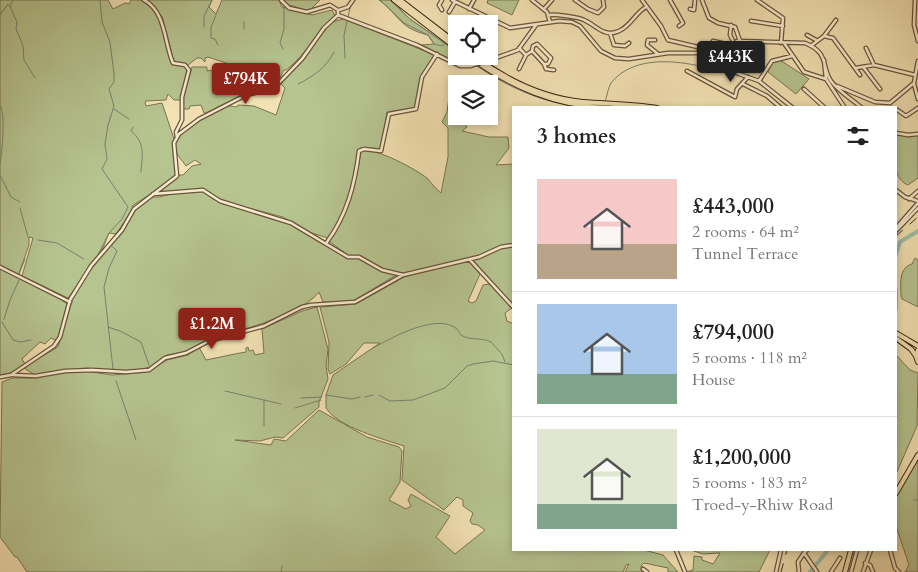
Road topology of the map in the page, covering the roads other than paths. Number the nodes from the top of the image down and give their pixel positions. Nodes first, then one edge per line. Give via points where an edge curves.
1 (144, 0) edge
2 (281, 0) edge
3 (353, 0) edge
4 (394, 0) edge
5 (400, 0) edge
6 (442, 0) edge
7 (474, 0) edge
8 (532, 0) edge
9 (552, 0) edge
10 (575, 0) edge
11 (603, 0) edge
12 (642, 0) edge
13 (670, 0) edge
14 (695, 0) edge
15 (757, 0) edge
16 (915, 0) edge
17 (453, 1) edge
18 (704, 1) edge
19 (469, 8) junction
20 (646, 8) junction
21 (544, 9) junction
22 (690, 9) dead end
23 (338, 10) junction
24 (442, 10) dead end
25 (450, 12) dead end
26 (338, 15) junction
27 (549, 15) junction
28 (836, 20) dead end
29 (751, 21) dead end
30 (550, 22) junction
31 (536, 25) junction
32 (731, 25) junction
33 (679, 26) dead end
34 (783, 26) junction
35 (610, 33) junction
36 (807, 35) dead end
37 (824, 36) junction
38 (448, 37) edge
39 (655, 40) dead end
40 (816, 40) junction
41 (918, 40) edge
42 (713, 41) dead end
43 (740, 41) junction
44 (448, 42) edge
45 (629, 43) dead end
46 (782, 43) junction
47 (732, 44) junction
48 (812, 46) junction
49 (519, 48) junction
50 (866, 48) dead end
51 (532, 50) junction
52 (437, 54) junction
53 (658, 54) junction
54 (526, 55) junction
55 (708, 55) junction
56 (498, 56) edge
57 (792, 56) junction
58 (713, 58) junction
59 (448, 60) edge
60 (824, 60) junction
61 (918, 60) edge
62 (544, 64) junction
63 (458, 65) edge
64 (473, 65) edge
65 (482, 65) edge
66 (488, 65) edge
67 (874, 65) junction
68 (856, 68) junction
69 (864, 68) junction
70 (519, 69) dead end
71 (554, 70) dead end
72 (688, 71) dead end
73 (860, 75) dead end
74 (748, 77) junction
75 (916, 78) edge
76 (826, 80) junction
77 (759, 81) junction
78 (743, 84) junction
79 (914, 84) junction
80 (835, 85) junction
81 (804, 89) dead end
82 (880, 89) dead end
83 (918, 99) edge
84 (890, 103) junction
85 (587, 106) edge
86 (631, 106) edge
87 (778, 106) edge
88 (790, 106) edge
89 (823, 106) edge
90 (844, 106) edge
91 (860, 106) edge
92 (894, 106) edge
93 (918, 108) edge
94 (897, 109) edge
95 (897, 132) edge
96 (918, 134) edge
97 (177, 137) junction
98 (918, 190) edge
99 (897, 191) edge
100 (153, 194) junction
101 (909, 199) junction
102 (918, 202) edge
103 (918, 208) edge
104 (897, 229) edge
105 (897, 229) edge
106 (327, 242) junction
107 (512, 246) edge
108 (469, 259) junction
109 (0, 267) edge
110 (403, 275) junction
111 (70, 302) junction
112 (512, 306) edge
113 (897, 334) edge
114 (897, 338) edge
115 (905, 342) junction
116 (918, 348) edge
117 (916, 356) junction
118 (918, 362) edge
119 (23, 368) junction
120 (11, 375) junction
121 (30, 375) junction
122 (0, 377) edge
123 (918, 455) edge
124 (897, 491) edge
125 (676, 551) edge
126 (781, 551) edge
127 (851, 551) edge
128 (857, 551) edge
129 (871, 551) edge
130 (890, 551) edge
131 (804, 553) joint
132 (840, 559) dead end
133 (866, 563) junction
134 (643, 569) dead end
135 (647, 572) edge
136 (685, 572) edge
137 (776, 572) edge
138 (799, 572) edge
139 (817, 572) edge
140 (831, 572) edge
141 (845, 572) edge
142 (851, 572) edge
143 (863, 572) edge
144 (873, 572) edge
145 (898, 572) edge

1 - 97 street via 158,14 173,63 185,65 189,70
2 - 23 street via 289,8 306,12 330,5
3 - 23 street via 348,7
4 - 44 main road
5 - 38 main road
6 - 24 street via 439,5
7 - 19 street
8 - 21 street
9 - 21 street
10 - 11 street via 598,12 604,7
12 - 20 street
13 - 33 street via 684,22
14 - 22 street via 694,10
15 - 34 street via 781,14
16 - 41 street via 914,25
17 - 19 street
17 - 25 street
18 - 32 street via 709,18
19 - 31 street via 510,28
20 - 35 street via 622,30
20 - 55 street via 668,40 702,48
21 - 27 street
23 - 26 street
26 - 52 street
26 - 97 street via 273,89 246,95 199,119
27 - 30 street
27 - 35 street via 577,18
28 - 37 street
29 - 34 street
30 - 31 street
30 - 53 street via 577,24 601,51 615,58
31 - 49 street
32 - 43 street via 738,30
32 - 47 street
34 - 46 street
35 - 45 street via 614,44 625,46
36 - 40 street
37 - 40 street
37 - 68 street via 833,38
39 - 53 street via 648,40 647,45
40 - 48 street
42 - 47 street
43 - 46 street
43 - 47 street
46 - 48 street via 800,42
46 - 57 street
47 - 58 street
48 - 60 street
49 - 54 street
49 - 56 street
50 - 67 street
51 - 54 street
51 - 62 street
51 - 62 street via 537,44 542,47 551,58 548,64
52 - 59 street, bridge
52 - 106 street via 422,77 416,109 389,114 381,151 359,151 351,194
53 - 55 street via 696,52
54 - 70 street
55 - 58 street
57 - 76 street via 804,72
57 - 77 street via 772,61
58 - 74 street
60 - 76 street
60 - 80 street
61 - 75 street
62 - 71 street
63 - 64 street, bridge
65 - 85 main road via 533,94 565,104
66 - 86 main road via 517,83 552,96
67 - 69 street
67 - 75 street
68 - 69 street
68 - 73 street
69 - 82 street
72 - 78 street via 735,97
74 - 77 street
74 - 78 street
75 - 79 street
76 - 90 street
77 - 88 street
78 - 87 street
79 - 83 street
79 - 84 street
80 - 84 street via 875,102
80 - 91 street
81 - 89 street
84 - 92 street
93 - 94 street via 906,116
95 - 96 street via 908,136
97 - 100 street via 174,148 177,176
98 - 101 street
99 - 101 street
100 - 106 street via 203,190 220,201 291,223
100 - 111 street via 134,209 122,230 87,272
101 - 102 street
102 - 104 street
103 - 105 street
106 - 110 street via 348,257 359,257 382,270
107 - 108 street
108 - 110 street
108 - 112 street
109 - 111 street
110 - 121 street via 355,302 311,305 264,326 209,341 186,353 165,358 148,370 65,371
111 - 119 street via 58,342
113 - 115 main road
114 - 115 main road
115 - 116 main road
115 - 117 main road
116 - 117 main road
117 - 118 main road
119 - 120 street
119 - 121 street
120 - 121 street
120 - 122 street
123 - 124 main road
125 - 136 street
126 - 137 street
127 - 141 main road
128 - 142 street
129 - 133 street
130 - 145 street
131 - 138 street via 798,562
131 - 139 street
132 - 140 street
133 - 143 street
133 - 144 street via 870,564
134 - 135 street

